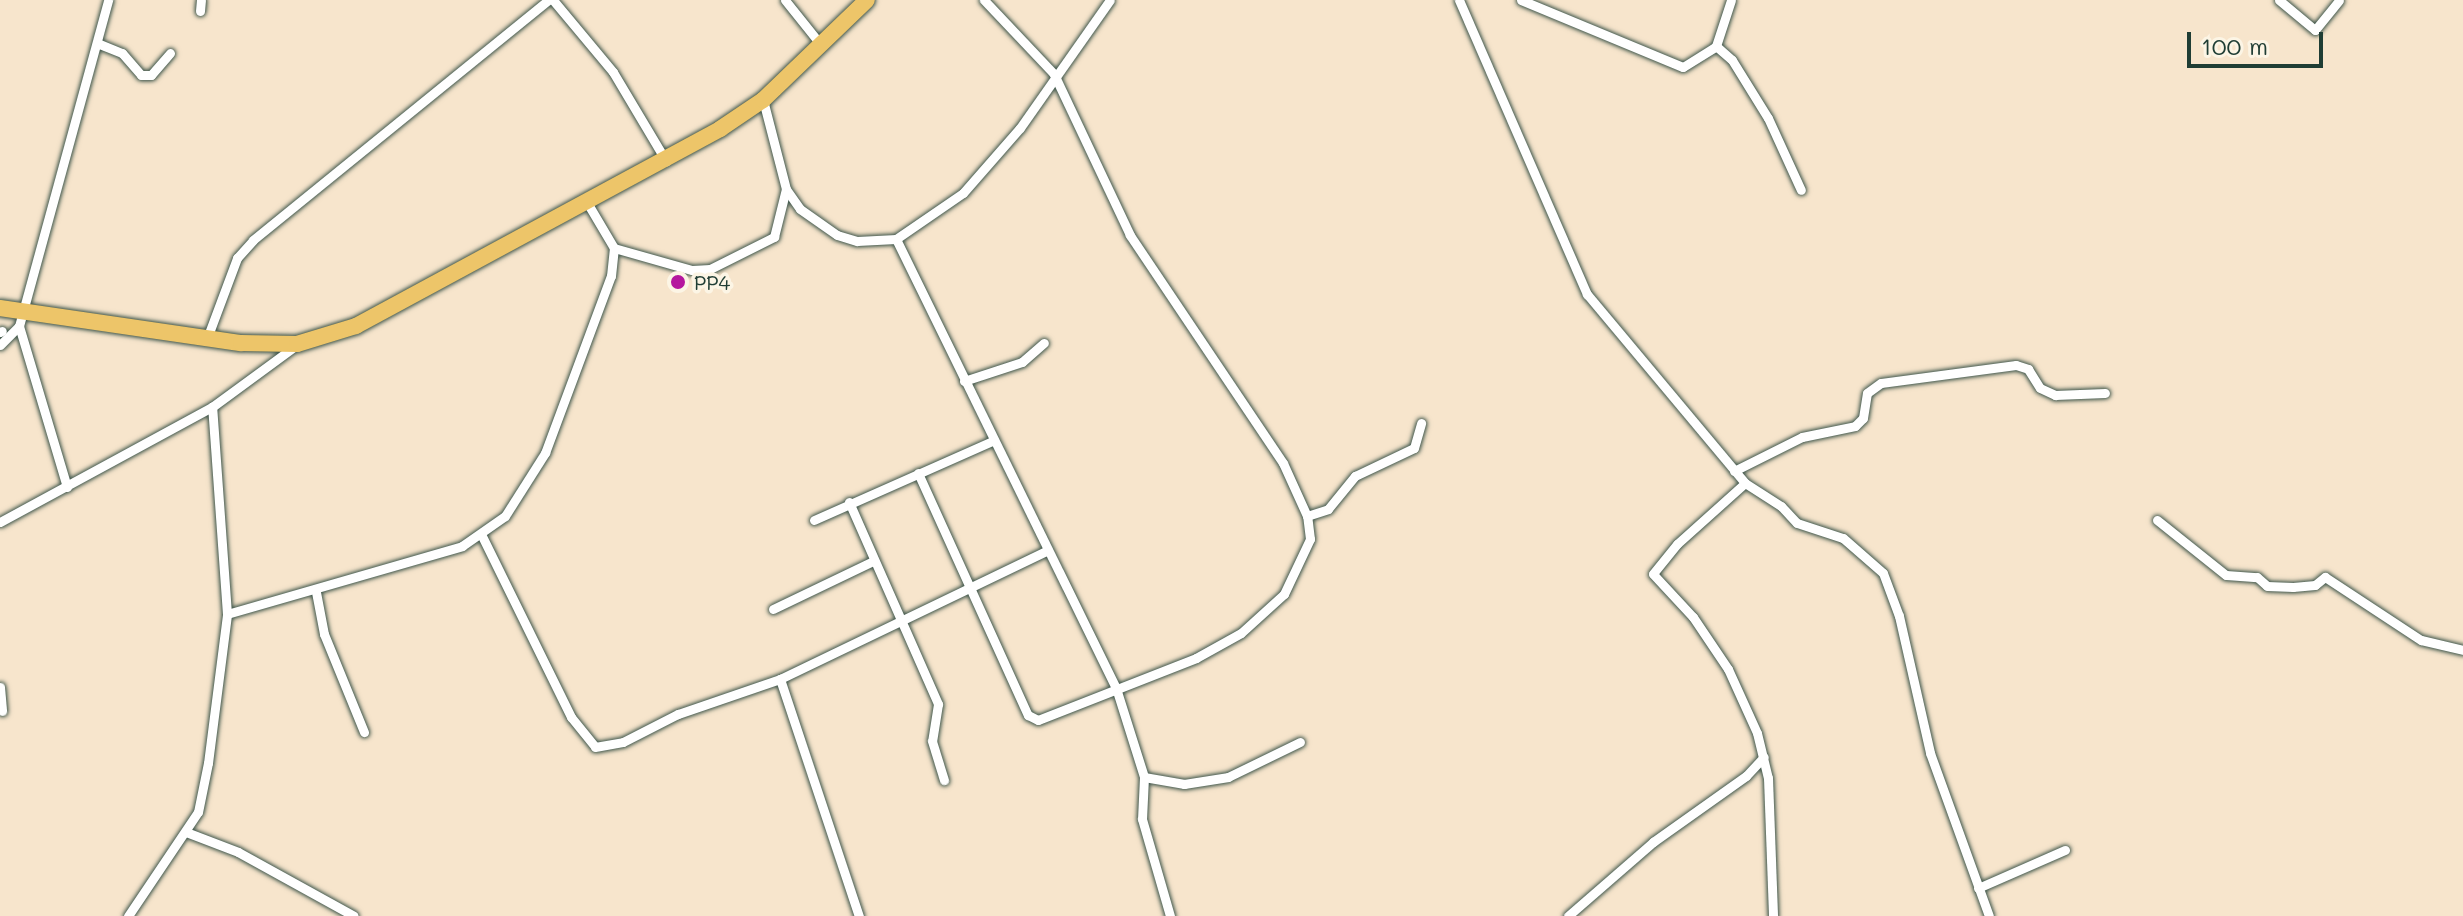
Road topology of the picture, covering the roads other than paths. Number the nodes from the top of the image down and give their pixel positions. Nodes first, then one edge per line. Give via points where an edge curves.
1 (108, 0) edge
2 (550, 0) edge
3 (785, 0) edge
4 (867, 0) edge
5 (984, 0) edge
6 (1110, 0) edge
7 (1459, 0) edge
8 (1521, 0) edge
9 (1731, 0) edge
10 (2279, 0) edge
11 (2339, 0) edge
12 (97, 43) junction
13 (821, 45) junction
14 (1716, 46) junction
15 (170, 53) dead end
16 (1054, 74) junction
17 (763, 100) junction
18 (666, 161) junction
19 (786, 189) junction
20 (1801, 190) dead end
21 (588, 204) junction
22 (896, 239) junction
23 (614, 248) junction
24 (0, 308) edge
25 (20, 318) junction
26 (1, 331) edge
27 (206, 341) junction
28 (1044, 343) dead end
29 (297, 344) junction
30 (0, 345) edge
31 (964, 381) junction
32 (2105, 393) dead end
33 (212, 407) junction
34 (1421, 423) dead end
35 (992, 441) junction
36 (1734, 471) junction
37 (918, 473) junction
38 (1745, 483) junction
39 (67, 487) junction
40 (853, 500) junction
41 (1307, 516) junction
42 (814, 520) dead end
43 (2157, 520) dead end
44 (0, 522) edge
45 (482, 536) junction
46 (1046, 551) junction
47 (873, 561) junction
48 (971, 587) junction
49 (316, 592) junction
50 (773, 609) dead end
51 (227, 614) junction
52 (899, 621) junction
53 (2463, 650) edge
54 (780, 679) junction
55 (0, 687) edge
56 (1116, 688) junction
57 (2, 711) edge
58 (364, 732) dead end
59 (1300, 742) dead end
60 (1764, 757) junction
61 (1144, 777) junction
62 (944, 780) dead end
63 (186, 832) junction
64 (2065, 850) dead end
65 (1978, 888) junction
66 (128, 916) edge
67 (354, 916) edge
68 (859, 916) edge
69 (1170, 916) edge
70 (1568, 916) edge
71 (1773, 916) edge
72 (1989, 916) edge

1 - 12 street
2 - 18 street via 613,72
2 - 27 street via 253,240 237,258
3 - 13 street
4 - 13 highway
5 - 16 street
6 - 16 street
7 - 36 street via 1519,129 1575,275
8 - 14 street via 1678,66 1695,63
9 - 14 street
10 - 11 street via 2315,30
12 - 15 street via 122,53 141,75 151,75
12 - 25 street
13 - 17 highway
14 - 20 street via 1732,60 1768,118
16 - 22 street via 1020,128 963,193
16 - 41 street via 1130,235 1264,432
17 - 18 highway
17 - 19 street
18 - 21 highway
19 - 22 street via 810,218 837,235 857,241
19 - 23 street via 774,237 710,269 692,270
21 - 23 street
21 - 29 highway via 378,315
22 - 31 street
23 - 45 street via 611,276 545,453 530,483
24 - 25 highway
25 - 26 street
25 - 27 highway
25 - 30 street
25 - 39 street
27 - 29 highway
28 - 31 street via 1022,362
29 - 33 street
31 - 35 street
32 - 36 street via 2055,395 2040,388 2028,369 2016,365 1881,383 1870,389 1855,426 1802,437
33 - 39 street
33 - 51 street
34 - 41 street via 1414,448 1355,476 1328,509
35 - 37 street
35 - 46 street
36 - 38 street
37 - 40 street
37 - 48 street
38 - 60 street via 1677,544 1653,574 1693,617 1728,669
38 - 65 street via 1797,523 1843,538 1883,573 1899,616 1930,753
39 - 44 street
40 - 42 street
40 - 47 street
41 - 56 street via 1310,539 1300,565 1284,594 1263,615 1196,658
43 - 53 street via 2226,575 2293,587 2315,585 2325,577 2421,640
45 - 49 street
45 - 54 street via 571,717 591,745 623,742 691,708
46 - 48 street
46 - 56 street
47 - 50 street
47 - 52 street
48 - 52 street
48 - 56 street via 1033,718 1045,719
49 - 51 street
49 - 58 street via 324,634
51 - 63 street via 208,763 198,812
52 - 54 street
52 - 62 street via 938,704 932,741
54 - 68 street
55 - 57 street
56 - 61 street
59 - 61 street via 1228,777 1184,784
60 - 70 street
60 - 71 street via 1774,851
61 - 69 street via 1142,819
63 - 66 street
63 - 67 street via 238,852
64 - 65 street
65 - 72 street

